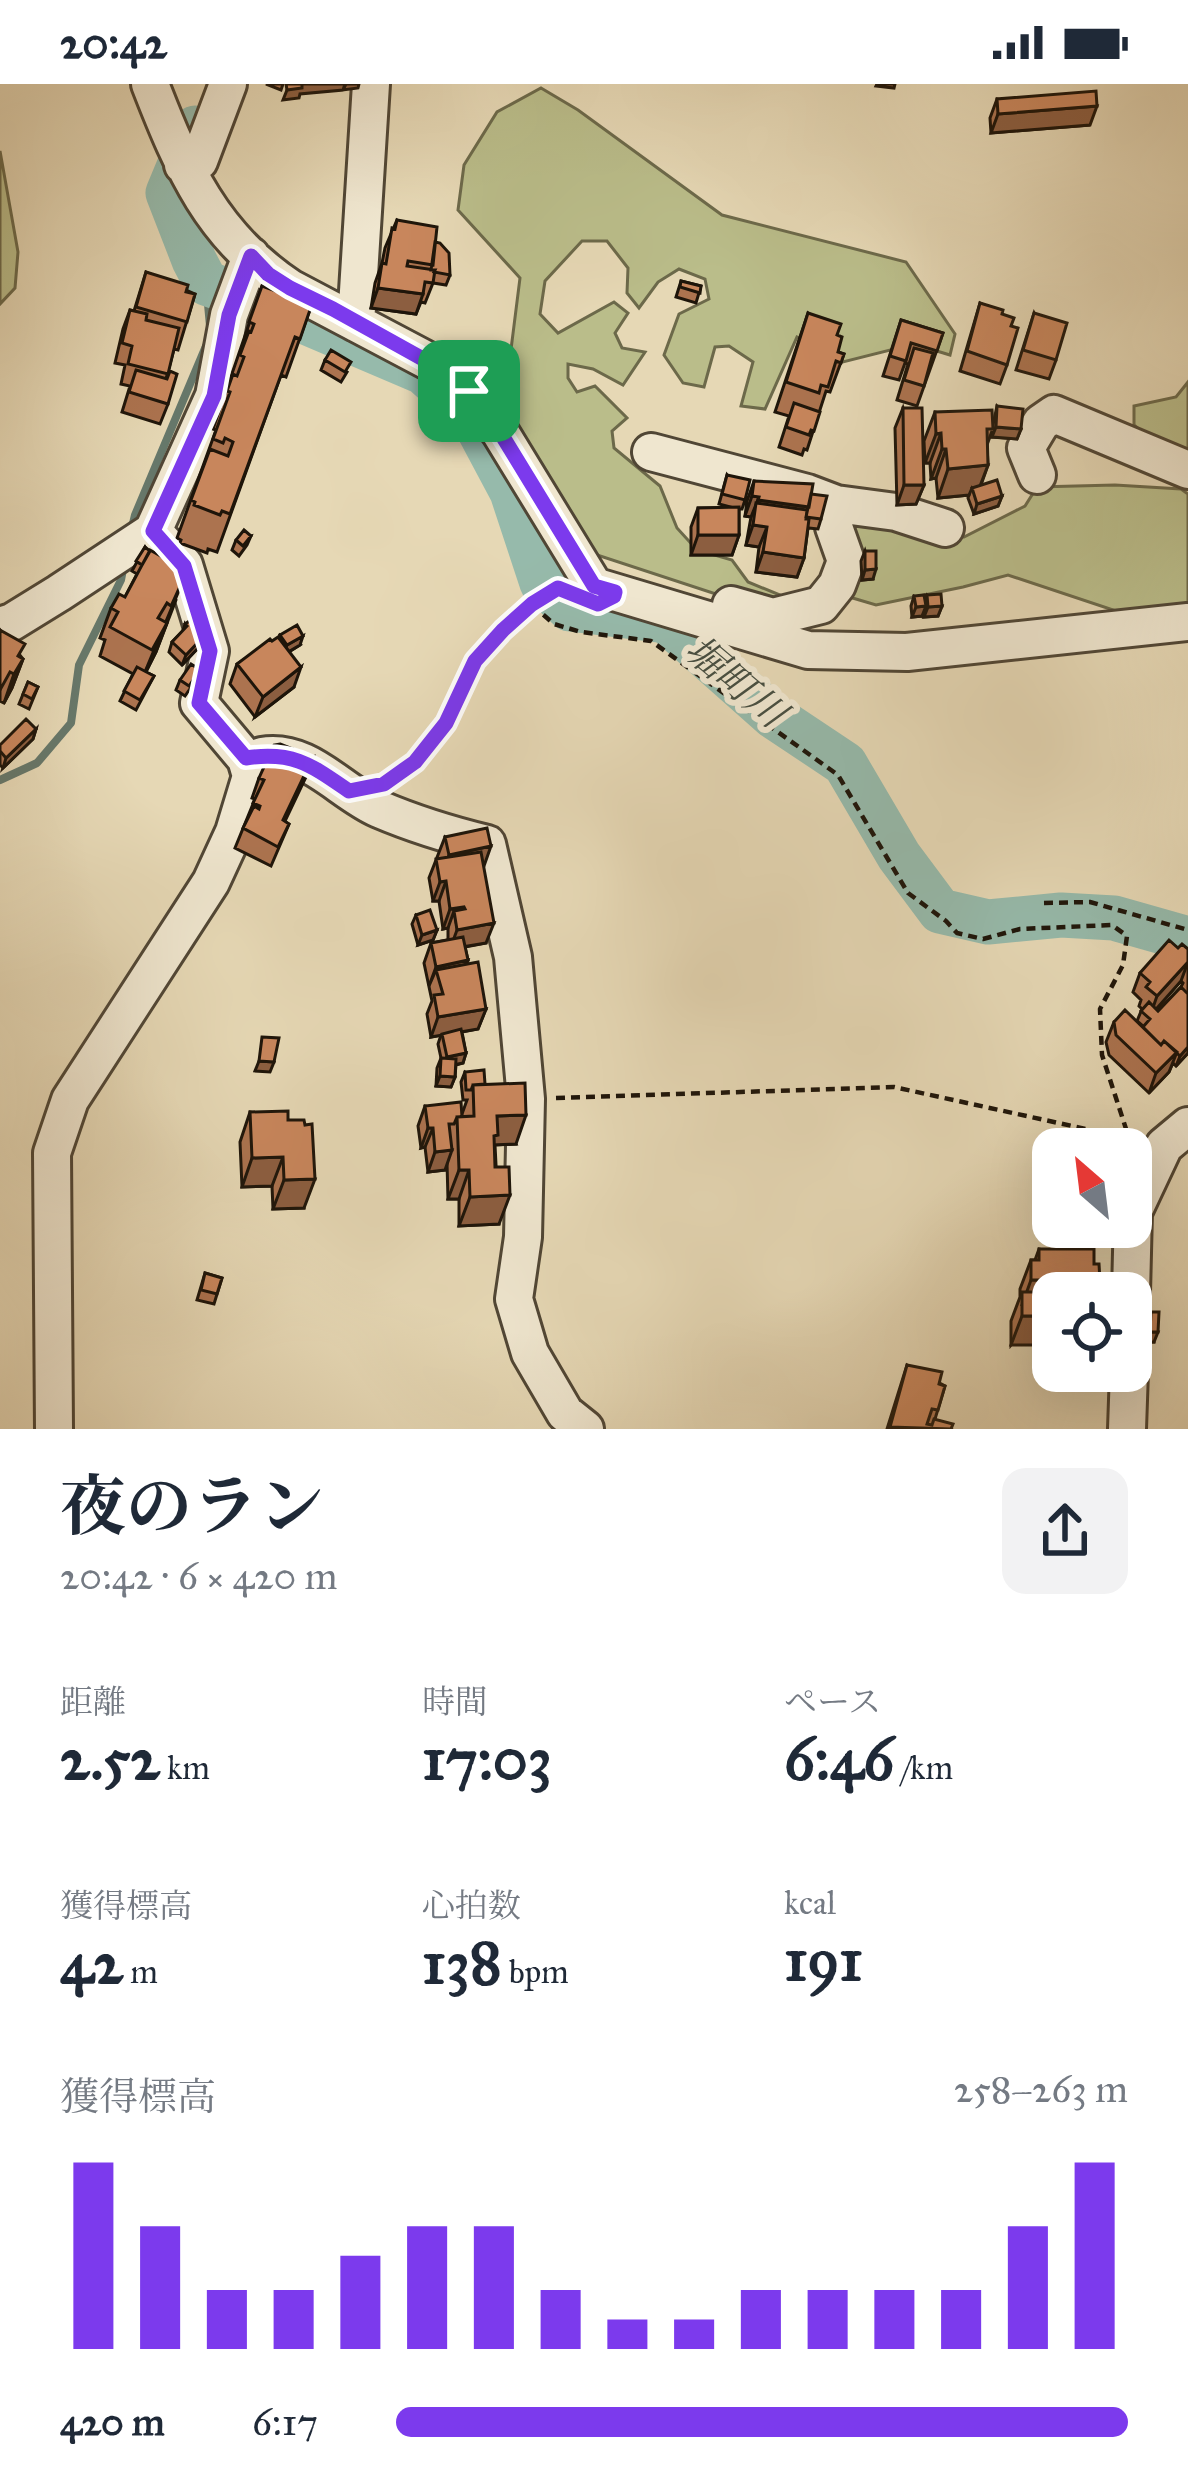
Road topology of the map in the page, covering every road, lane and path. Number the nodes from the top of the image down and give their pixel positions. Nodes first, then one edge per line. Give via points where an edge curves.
1 (150, 84) edge
2 (228, 84) edge
3 (371, 84) edge
4 (183, 165) junction
5 (260, 265) junction
6 (356, 323) junction
7 (651, 452) dead end
8 (1188, 470) edge
9 (1037, 475) dead end
10 (836, 504) junction
11 (945, 528) dead end
12 (153, 531) junction
13 (624, 595) junction
14 (532, 604) junction
15 (1188, 622) edge
16 (0, 626) edge
17 (246, 758) junction
18 (349, 791) junction
19 (1044, 903) dead end
20 (1188, 930) edge
21 (526, 1099) junction
22 (1188, 1126) edge
23 (1132, 1272) edge
24 (1128, 1392) edge
25 (54, 1429) edge
26 (585, 1429) edge
27 (1127, 1429) edge

1 - 4 street
2 - 4 street via 200,161
3 - 6 street
4 - 5 street via 215,220
5 - 6 street
5 - 12 street via 229,315 214,396
6 - 13 street via 469,391 594,586
7 - 10 street
8 - 9 street via 1054,414 1026,448
10 - 11 street
10 - 13 street via 846,561 821,605 773,616 641,581
12 - 16 street
12 - 17 street via 184,566 210,651 199,703
13 - 14 path via 598,604 558,588
13 - 15 street via 808,650 907,652
14 - 18 path via 475,661 446,723 415,762 384,784
14 - 21 path via 581,632 651,641 838,775 908,893 958,934 983,939 1020,928 1112,925 1126,936 1123,965 1100,1009 1102,1054 1129,1138 894,1088
17 - 18 street via 274,754 309,764
17 - 25 street via 251,776 211,883 70,1100 52,1153
18 - 21 street via 434,831 487,844 513,957
19 - 20 path via 1090,902
21 - 26 street via 514,1299 530,1353 565,1413
22 - 23 street via 1164,1146 1133,1212
24 - 27 street

